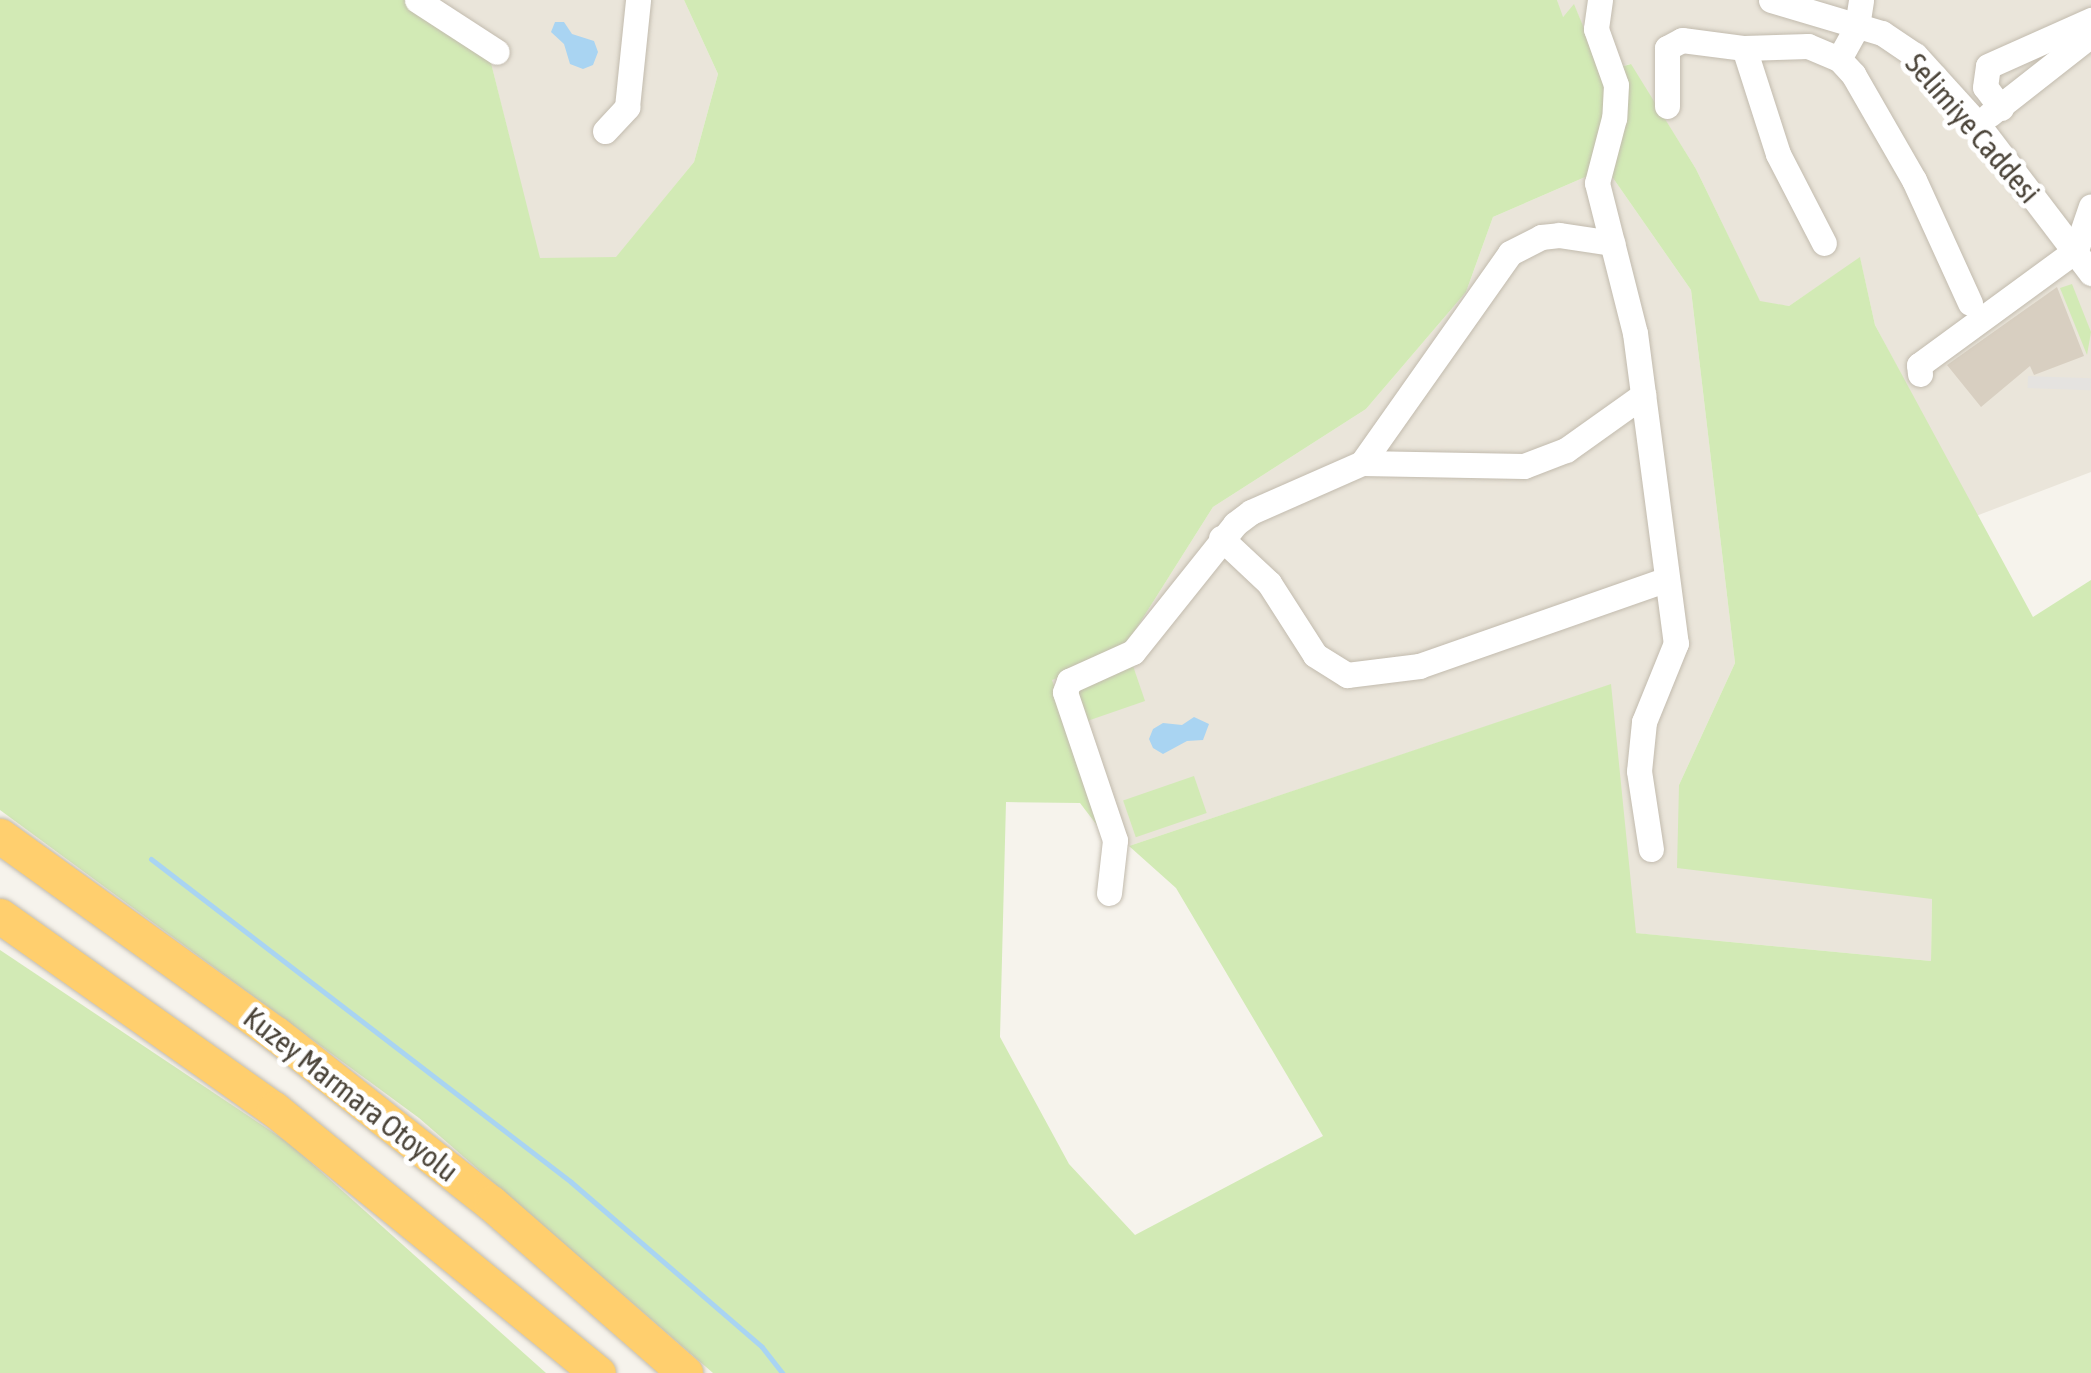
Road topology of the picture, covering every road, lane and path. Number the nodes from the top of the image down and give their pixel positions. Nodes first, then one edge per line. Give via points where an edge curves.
1 (418, 0) edge
2 (638, 0) edge
3 (1600, 0) edge
4 (1772, 0) edge
5 (1859, 13) edge
6 (2086, 31) edge
7 (1744, 48) junction
8 (497, 52) dead end
9 (1839, 59) junction
10 (1667, 106) dead end
11 (2001, 108) junction
12 (1976, 122) junction
13 (605, 132) dead end
14 (2091, 206) edge
15 (1612, 243) junction
16 (1824, 243) dead end
17 (2076, 250) junction
18 (2091, 273) edge
19 (1970, 303) dead end
20 (1920, 374) dead end
21 (1643, 395) junction
22 (1362, 463) junction
23 (1221, 538) junction
24 (1666, 580) junction
25 (0, 836) edge
26 (1651, 850) dead end
27 (1109, 893) dead end
28 (0, 916) edge
29 (598, 1373) edge
30 (685, 1373) edge

1 - 8 street
2 - 13 street via 627,107
3 - 15 street via 1596,28 1616,86 1598,183
4 - 5 street, Selimiye Caddesi
5 - 9 street
5 - 12 street, Selimiye Caddesi via 1915,55
6 - 11 street
6 - 11 street via 1988,66 1986,87
7 - 9 street via 1808,46
7 - 10 street via 1682,40 1666,48
7 - 16 street via 1778,154
9 - 19 street via 1914,180
11 - 12 street
12 - 17 street, Selimiye Caddesi
14 - 17 street
15 - 21 street
15 - 22 street via 1559,235 1510,252
17 - 18 street, Selimiye Caddesi
17 - 20 street via 1919,366
21 - 22 street via 1566,450 1524,466
21 - 24 street
22 - 23 street via 1252,512
23 - 24 street via 1269,583 1315,655 1348,675 1419,666
23 - 27 street via 1132,652 1066,686 1115,840
24 - 26 street via 1676,643 1644,722 1639,772
25 - 30 highway, Kuzey Marmara Otoyolu via 276,1034 490,1203
28 - 29 highway, Kuzey Marmara Otoyolu via 274,1109

